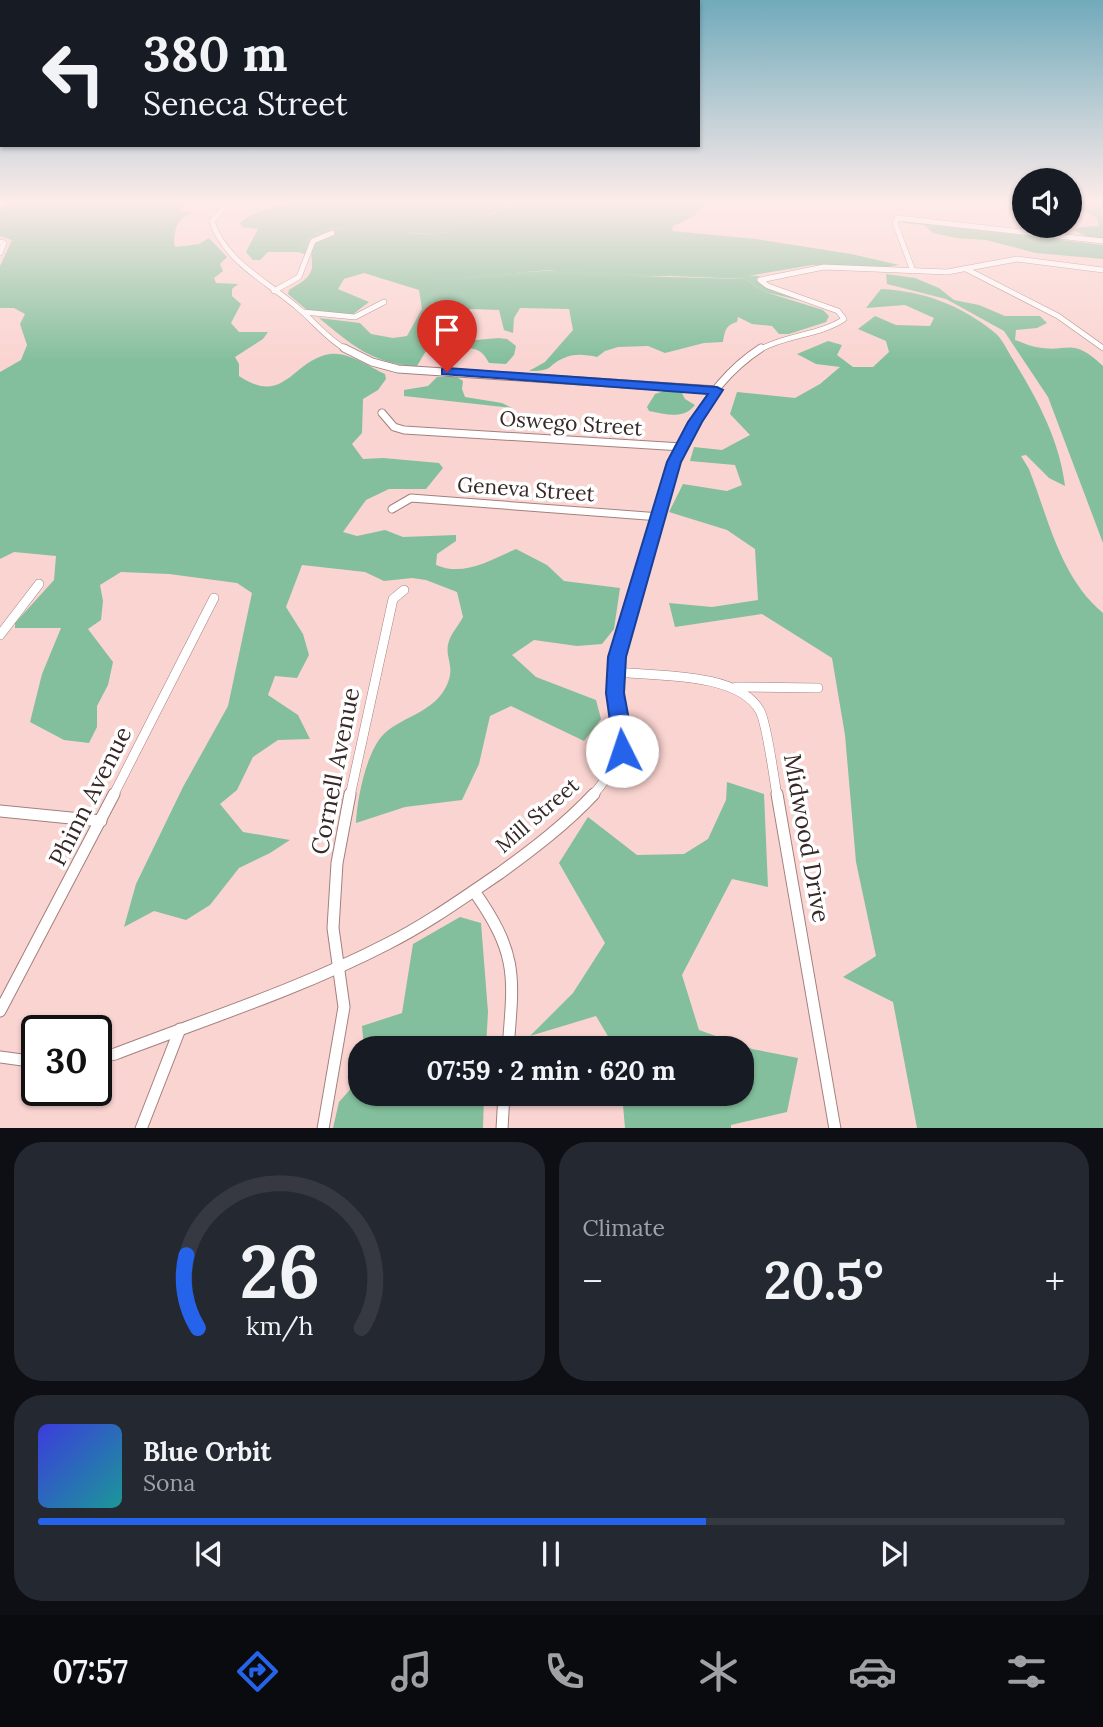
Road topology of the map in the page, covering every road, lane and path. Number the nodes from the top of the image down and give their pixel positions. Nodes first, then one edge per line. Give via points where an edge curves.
1 (235, 256) edge
2 (307, 256) edge
3 (907, 256) edge
4 (966, 269) junction
5 (1103, 270) edge
6 (913, 271) junction
7 (274, 291) junction
8 (384, 302) dead end
9 (303, 312) junction
10 (1103, 348) edge
11 (717, 390) junction
12 (382, 413) dead end
13 (681, 447) junction
14 (392, 509) dead end
15 (660, 517) junction
16 (39, 584) dead end
17 (404, 590) dead end
18 (214, 598) dead end
19 (0, 635) edge
20 (615, 672) junction
21 (733, 687) junction
22 (818, 688) dead end
23 (0, 811) edge
24 (101, 821) junction
25 (474, 891) junction
26 (339, 967) junction
27 (0, 1011) edge
28 (180, 1029) junction
29 (509, 1036) edge
30 (112, 1055) edge
31 (0, 1057) edge
32 (21, 1060) edge
33 (503, 1106) edge
34 (141, 1128) edge
35 (323, 1128) edge
36 (502, 1128) edge
37 (835, 1128) edge

1 - 7 street
2 - 7 street via 295,282
3 - 6 street
4 - 5 street via 1017,259
4 - 6 street
4 - 10 street via 1058,316
6 - 11 street, Mill Street via 824,267 760,280 840,312 844,319 764,347 733,370
7 - 9 street
8 - 9 street via 373,312 356,317
9 - 11 street via 330,340 379,365
11 - 13 street, Mill Street
12 - 13 street, Oswego Street via 394,427 404,430
13 - 15 street, Mill Street
14 - 15 street, Geneva Street via 411,498
15 - 20 street, Mill Street
16 - 19 street
17 - 26 street, Cornell Avenue via 393,599 337,863 333,928
18 - 24 street, Phinn Avenue
20 - 21 street, Midwood Drive
20 - 25 street, Mill Street via 622,751 610,774 561,825
21 - 22 street
21 - 37 street, Midwood Drive via 754,702 766,727
23 - 24 street
24 - 27 street, Phinn Avenue
25 - 26 street, Mill Street via 389,943
25 - 29 street via 509,956
26 - 28 street, Mill Street
26 - 35 street, Cornell Avenue via 344,1007
28 - 30 street, Mill Street
28 - 34 street
31 - 32 street
33 - 36 street

